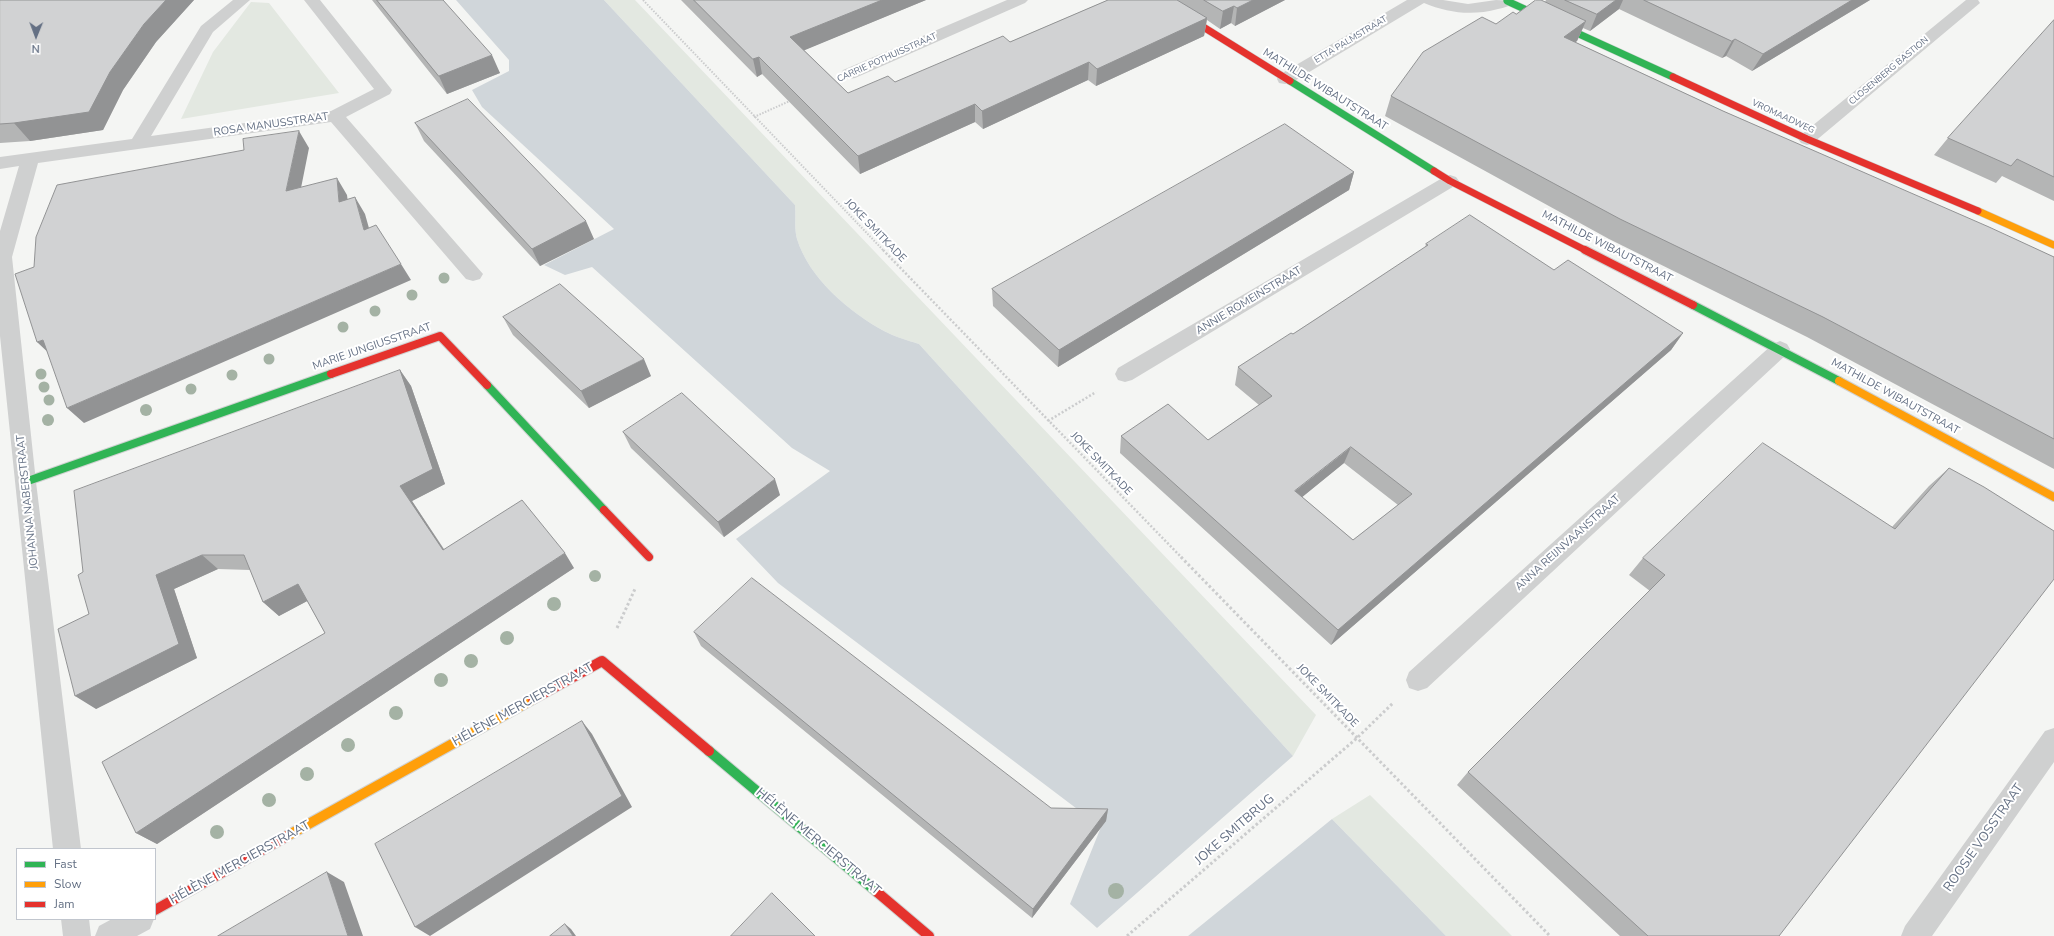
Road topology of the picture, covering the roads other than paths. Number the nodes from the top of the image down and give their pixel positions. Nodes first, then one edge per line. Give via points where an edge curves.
1 (242, 0) edge
2 (312, 0) edge
3 (1020, 0) edge
4 (1160, 0) edge
5 (1418, 0) edge
6 (1429, 0) edge
7 (1508, 1) edge
8 (1972, 3) dead end
9 (849, 74) dead end
10 (1285, 79) junction
11 (335, 116) junction
12 (1807, 139) junction
13 (138, 143) junction
14 (30, 159) junction
15 (0, 163) edge
16 (1450, 181) junction
17 (2054, 245) edge
18 (473, 274) dead end
19 (1780, 349) junction
20 (1125, 374) road end
21 (25, 482) junction
22 (2054, 497) edge
23 (649, 558) road end
24 (1418, 680) road end
25 (2054, 740) edge
26 (67, 848) edge
27 (156, 909) edge
28 (75, 920) edge
29 (138, 920) edge
30 (77, 936) edge
31 (109, 936) edge
32 (929, 936) edge
33 (1915, 936) edge

1 - 13 street via 207,29
2 - 11 street via 384,90
3 - 9 street, CARRIE POTHUISSTRAAT
4 - 10 street, MATHILDE WIBAUTSTRAAT
5 - 10 street, ETTA PALMSTRAAT
6 - 7 street via 1448,6 1476,9 1494,7
7 - 12 street, VROMAADWEG
8 - 12 street, CLOSENBERG BASTION
10 - 16 street, MATHILDE WIBAUTSTRAAT
11 - 13 street, ROSA MANUSSTRAAT
11 - 18 street, ROSA MANUSSTRAAT
12 - 17 street, VROMAADWEG
13 - 14 street, ROSA MANUSSTRAAT
14 - 15 street, ROSA MANUSSTRAAT
14 - 21 street, JOHANNA NABERSTRAAT via 2,257
16 - 19 street, MATHILDE WIBAUTSTRAAT
16 - 20 street, ANNIE ROMEINSTRAAT
19 - 22 street, MATHILDE WIBAUTSTRAAT
19 - 24 street, ANNA REIJNVAANSTRAAT
21 - 23 street, MARIE JUNGIUSSTRAAT via 440,336
21 - 26 street, JOHANNA NABERSTRAAT
25 - 33 street, ROOSJE VOSSTRAAT
27 - 32 street, HÉLÈNE MERCIERSTRAAT via 602,661
28 - 30 street
29 - 31 street

